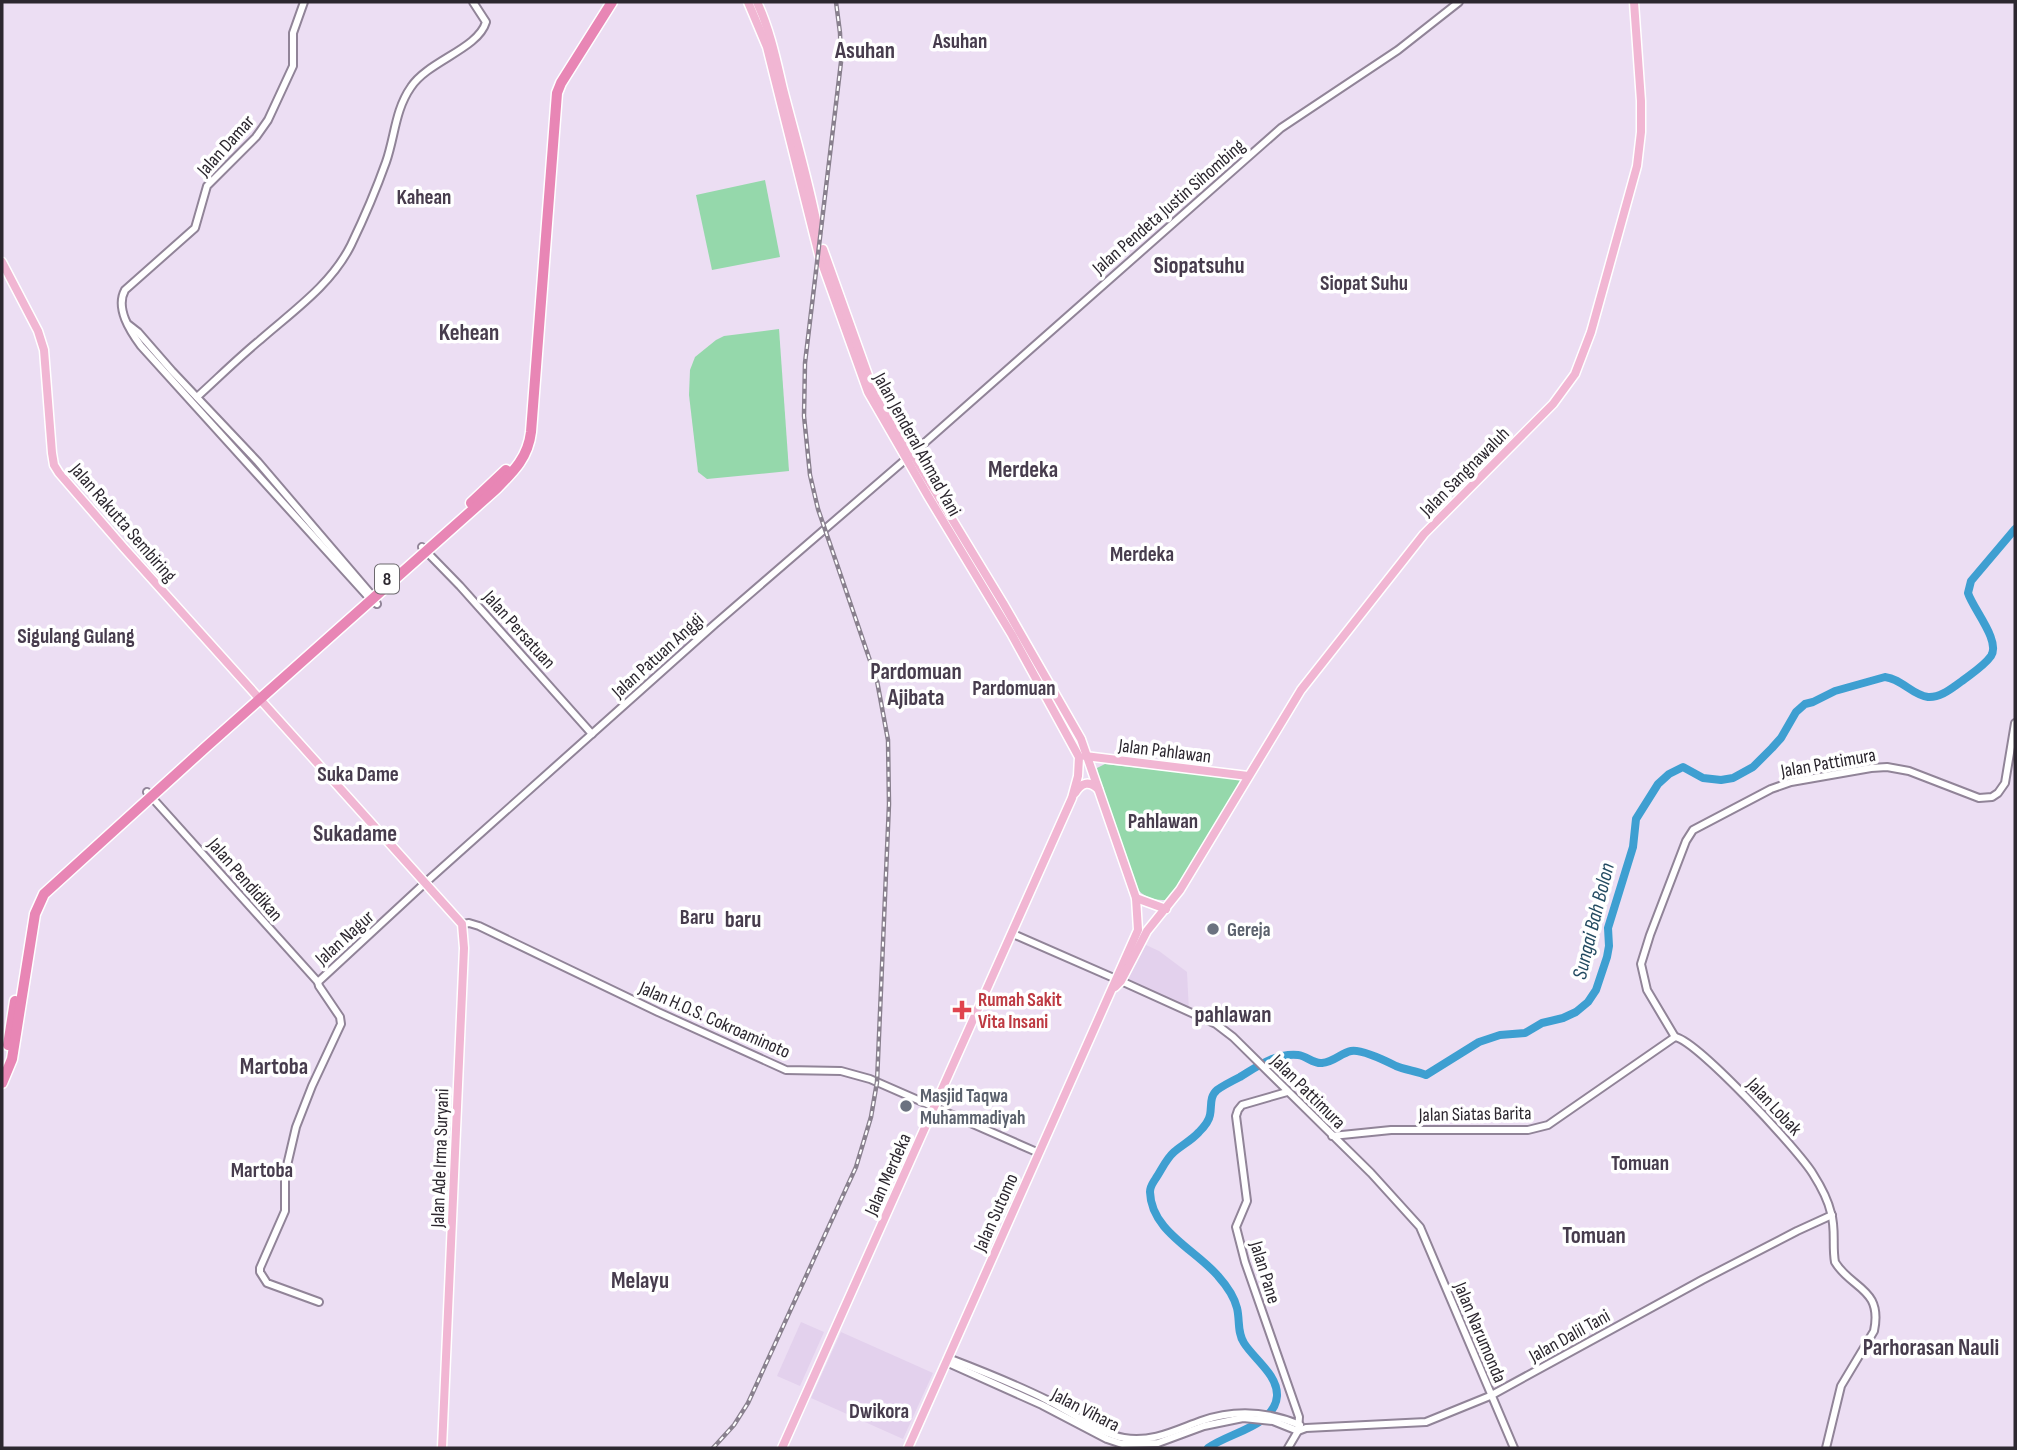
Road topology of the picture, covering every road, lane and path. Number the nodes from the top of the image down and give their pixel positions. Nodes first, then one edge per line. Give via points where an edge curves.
1 (304, 2) edge
2 (473, 2) edge
3 (605, 2) edge
4 (612, 2) edge
5 (748, 2) edge
6 (757, 2) edge
7 (1459, 2) edge
8 (1634, 2) edge
9 (763, 26) junction
10 (2, 261) edge
11 (128, 324) junction
12 (197, 397) junction
13 (909, 456) junction
14 (293, 509) junction
15 (424, 549) junction
16 (371, 597) junction
17 (258, 698) junction
18 (2015, 723) edge
19 (592, 734) junction
20 (1083, 756) junction
21 (1248, 776) junction
22 (1101, 793) junction
23 (149, 794) junction
24 (1072, 798) junction
25 (425, 883) junction
26 (1136, 898) junction
27 (1166, 909) junction
28 (462, 924) junction
29 (1147, 931) joint
30 (1013, 934) junction
31 (1118, 980) junction
32 (318, 982) junction
33 (1675, 1037) junction
34 (2, 1069) edge
35 (2, 1083) edge
36 (1287, 1092) junction
37 (934, 1106) junction
38 (1332, 1136) junction
39 (1039, 1153) junction
40 (1832, 1215) junction
41 (1420, 1227) joint
42 (319, 1302) dead end
43 (947, 1360) junction
44 (1490, 1396) junction
45 (1301, 1428) junction
46 (783, 1446) edge
47 (442, 1448) edge
48 (793, 1448) edge
49 (908, 1448) edge
50 (1288, 1448) edge
51 (1514, 1448) edge
52 (1826, 1448) edge

1 - 11 street, Jalan Damar via 293,33 292,66 268,120 208,186 195,228 125,290 121,306
2 - 12 street via 486,22 484,27 473,41 412,84 398,110 386,160 366,211 334,270
3 - 15 highway, 8 via 555,84 549,105 523,445 506,471
4 - 15 highway, 8 via 557,93 527,452 495,490
5 - 9 main road, Jalan Jenderal Ahmad Yani
6 - 9 main road, Jalan Jenderal Ahmad Yani
7 - 13 street, Jalan Pendeta Justin Sihombing via 1398,50 1281,128
8 - 21 main road, Jalan Sangnawaluh via 1641,101 1637,166 1575,374 1553,404 1417,543 1301,690
9 - 13 main road, Jalan Jenderal Ahmad Yani via 810,189 821,244 856,353 866,381
10 - 17 main road, Jalan Rakutta Sembiring via 42,342 54,466
11 - 12 street, Jalan Damar
11 - 14 street, Jalan Damar via 141,346
12 - 14 street, Jalan Damar via 258,462
13 - 19 street, Jalan Patuan Anggi
13 - 20 main road, Jalan Jenderal Ahmad Yani via 1081,739
14 - 16 street, Jalan Damar
15 - 16 highway, 8
15 - 19 street, Jalan Persatuan
16 - 17 highway, 8
17 - 23 highway, 8
17 - 25 main road, Jalan Rakutta Sembiring
18 - 33 street, Jalan Pattimura via 2003,789 1992,797 1975,798 1909,771 1871,768 1781,786 1693,831 1641,964 1647,990
19 - 25 street, Jalan Patuan Anggi
20 - 21 main road, Jalan Pahlawan
20 - 22 main road, Jalan Sutomo
20 - 24 main road, Jalan Merdeka
21 - 27 main road, Jalan Sangnawaluh
22 - 24 main road via 1086,783
22 - 26 main road, Jalan Sutomo
23 - 32 street, Jalan Pendidikan
23 - 34 highway, 8 via 34,900
23 - 35 highway, 8 via 39,903 12,1059
24 - 30 main road, Jalan Merdeka
25 - 28 main road
25 - 32 street, Jalan Nagur
26 - 27 main road
26 - 31 main road, Jalan Sutomo via 1138,930
27 - 29 main road, Jalan Sangnawaluh
28 - 37 street, Jalan H.O.S. Cokroaminoto via 479,926 786,1070 859,1075
28 - 47 main road, Jalan Ade Irma Suryani
29 - 31 main road, Jalan Sutomo
30 - 31 street, Jalan Pattimura
30 - 37 main road, Jalan Merdeka
31 - 36 street, Jalan Pattimura via 1216,1024
31 - 39 main road, Jalan Sutomo
32 - 42 street, Jalan Nagur via 341,1024 296,1127 285,1174 285,1211 260,1272 270,1285
33 - 38 street, Jalan Siatas Barita via 1541,1128 1391,1130
33 - 40 street, Jalan Lobak via 1684,1039 1722,1073 1794,1149 1813,1174
36 - 38 street, Jalan Pattimura
36 - 45 street, Jalan Pane via 1238,1110 1247,1201 1236,1227
37 - 39 street, Jalan H.O.S. Cokroaminoto
37 - 46 main road, Jalan Merdeka
38 - 41 street, Jalan Pattimura
39 - 43 main road, Jalan Sutomo
40 - 44 street, Jalan Dalil Tani
40 - 52 street via 1835,1262 1875,1307 1876,1323 1841,1386
41 - 44 street, Jalan Narumonda
43 - 45 street, Jalan Vihara via 1045,1399 1114,1439 1158,1441 1216,1417 1242,1412
43 - 49 main road, Jalan Sutomo
44 - 45 street, Jalan Dalil Tani via 1426,1422
44 - 51 street, Jalan Narumonda
45 - 50 street
46 - 48 street

